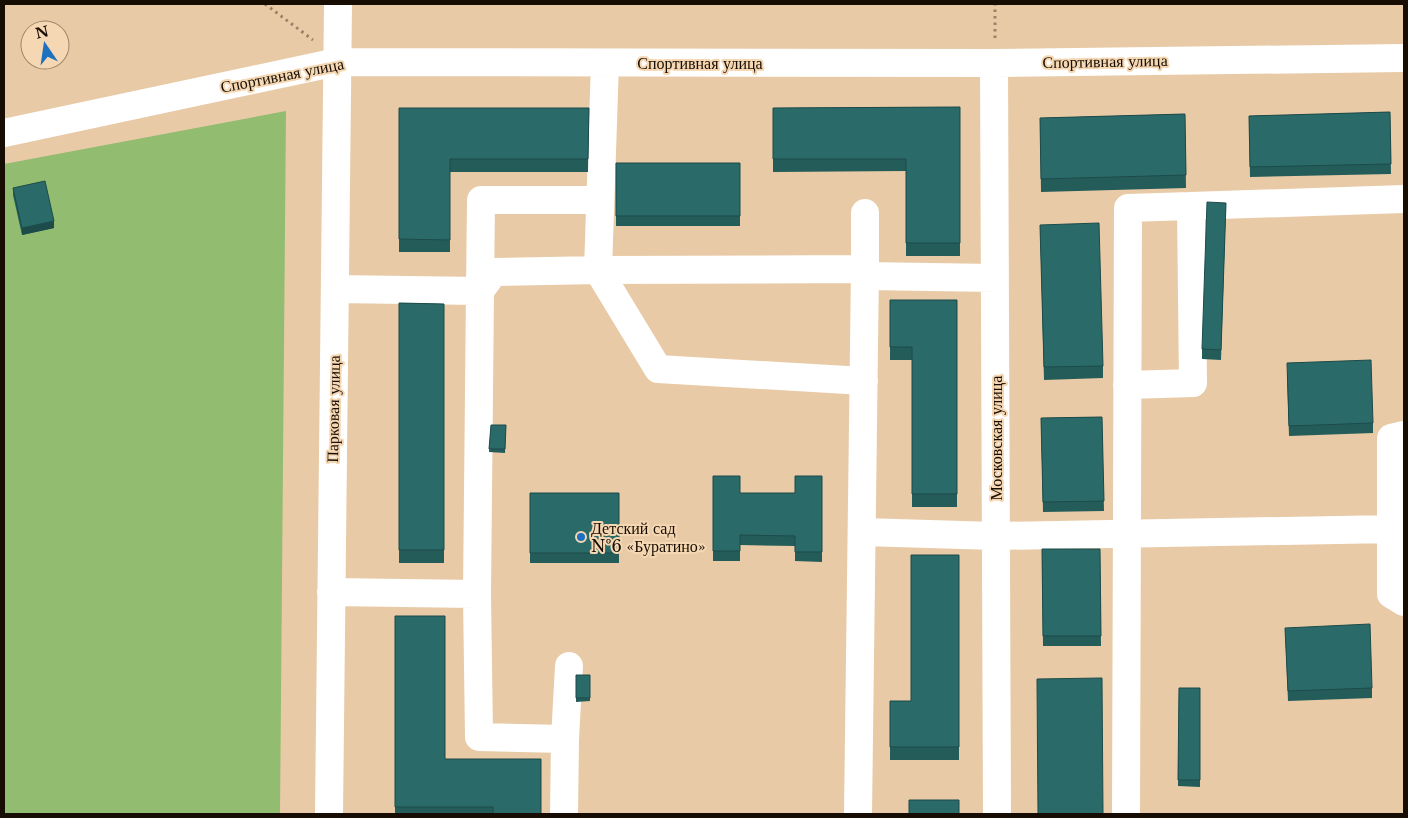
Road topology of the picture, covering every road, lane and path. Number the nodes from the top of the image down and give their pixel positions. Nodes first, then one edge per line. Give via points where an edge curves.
1 (265, 4) edge
2 (338, 4) edge
3 (995, 4) edge
4 (1404, 58) edge
5 (337, 62) junction
6 (605, 62) junction
7 (994, 62) junction
8 (4, 133) edge
9 (1404, 199) edge
10 (600, 200) junction
11 (1191, 206) junction
12 (864, 213) dead end
13 (598, 270) junction
14 (865, 273) junction
15 (995, 278) junction
16 (335, 288) junction
17 (480, 291) junction
18 (864, 381) junction
19 (1127, 385) junction
20 (1404, 435) edge
21 (1391, 529) junction
22 (862, 532) junction
23 (1126, 534) junction
24 (996, 536) junction
25 (331, 592) junction
26 (477, 594) junction
27 (1404, 602) edge
28 (569, 666) dead end
29 (565, 739) junction
30 (329, 814) edge
31 (564, 814) edge
32 (858, 814) edge
33 (997, 814) edge
34 (1126, 814) edge

1 - 5 path
2 - 5 street, Парковая улица
3 - 7 path
4 - 7 street, Спортивная улица
5 - 6 street, Спортивная улица
5 - 8 street, Спортивная улица
5 - 16 street, Парковая улица
6 - 7 street, Спортивная улица
6 - 10 street
7 - 15 street, Московская улица
9 - 11 street
10 - 13 street
10 - 17 street via 481,200
11 - 19 street via 1128,208
11 - 19 street via 1193,383
12 - 14 street
13 - 14 street
13 - 17 street via 494,272
13 - 18 street via 658,369
14 - 15 street
14 - 18 street
15 - 24 street, Московская улица
16 - 17 street
16 - 25 street, Парковая улица
17 - 26 street
18 - 22 street
19 - 23 street
20 - 21 street via 1391,438
21 - 23 street
21 - 27 street via 1391,594
22 - 24 street
22 - 32 street
23 - 24 street
23 - 34 street
24 - 33 street, Московская улица
25 - 26 street
25 - 30 street, Парковая улица
26 - 29 street via 479,737
28 - 29 street
29 - 31 street

